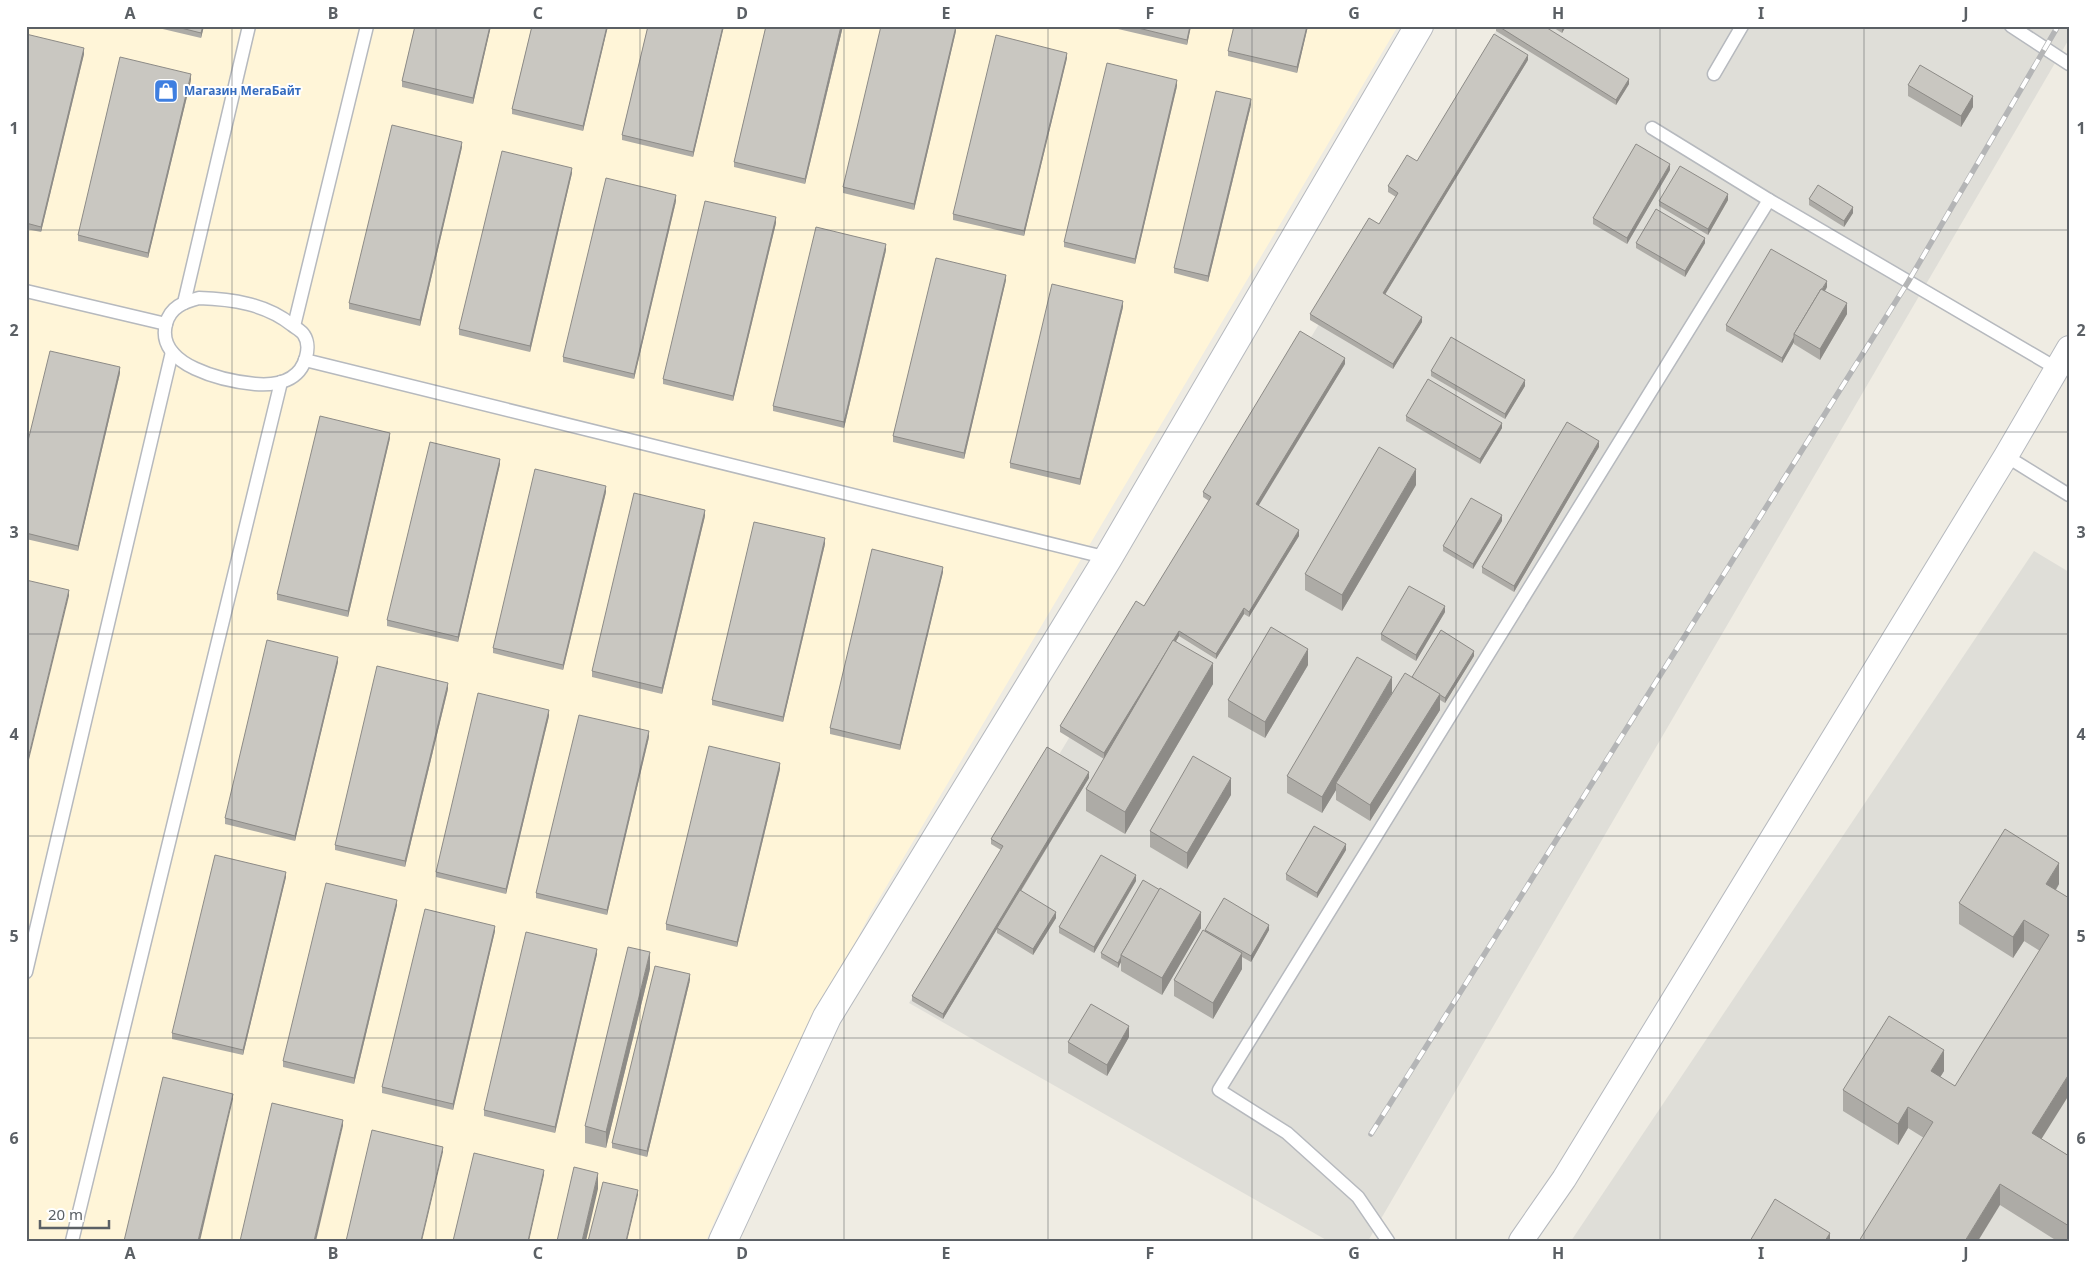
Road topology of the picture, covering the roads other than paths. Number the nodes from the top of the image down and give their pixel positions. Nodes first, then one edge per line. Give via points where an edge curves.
1 (249, 26) edge
2 (367, 26) edge
3 (1419, 26) edge
4 (1742, 26) edge
5 (2011, 26) edge
6 (2069, 64) edge
7 (1714, 74) dead end
8 (1652, 128) dead end
9 (1769, 200) junction
10 (26, 291) edge
11 (184, 303) junction
12 (166, 324) junction
13 (294, 326) junction
14 (2069, 348) edge
15 (172, 352) junction
16 (305, 360) junction
17 (2056, 368) junction
18 (281, 382) junction
19 (2006, 456) junction
20 (2069, 495) edge
21 (1108, 558) junction
22 (26, 972) edge
23 (72, 1241) edge
24 (723, 1241) edge
25 (1388, 1241) edge
26 (1521, 1241) edge

1 - 11 lane
2 - 13 lane
3 - 21 street
4 - 7 lane
5 - 6 lane
8 - 9 lane
9 - 17 lane
9 - 25 lane via 1218,1090 1288,1133 1358,1197
10 - 12 lane
11 - 12 lane via 179,304
11 - 13 lane via 199,298 255,305
12 - 15 lane via 163,332 167,348
13 - 16 lane via 304,334 308,350
14 - 17 street
15 - 18 lane via 180,360 225,379 256,384
15 - 22 lane
16 - 18 lane via 297,374
16 - 21 lane
17 - 19 street
18 - 23 lane
19 - 20 lane
19 - 26 street via 1564,1179
21 - 24 street via 827,1017

